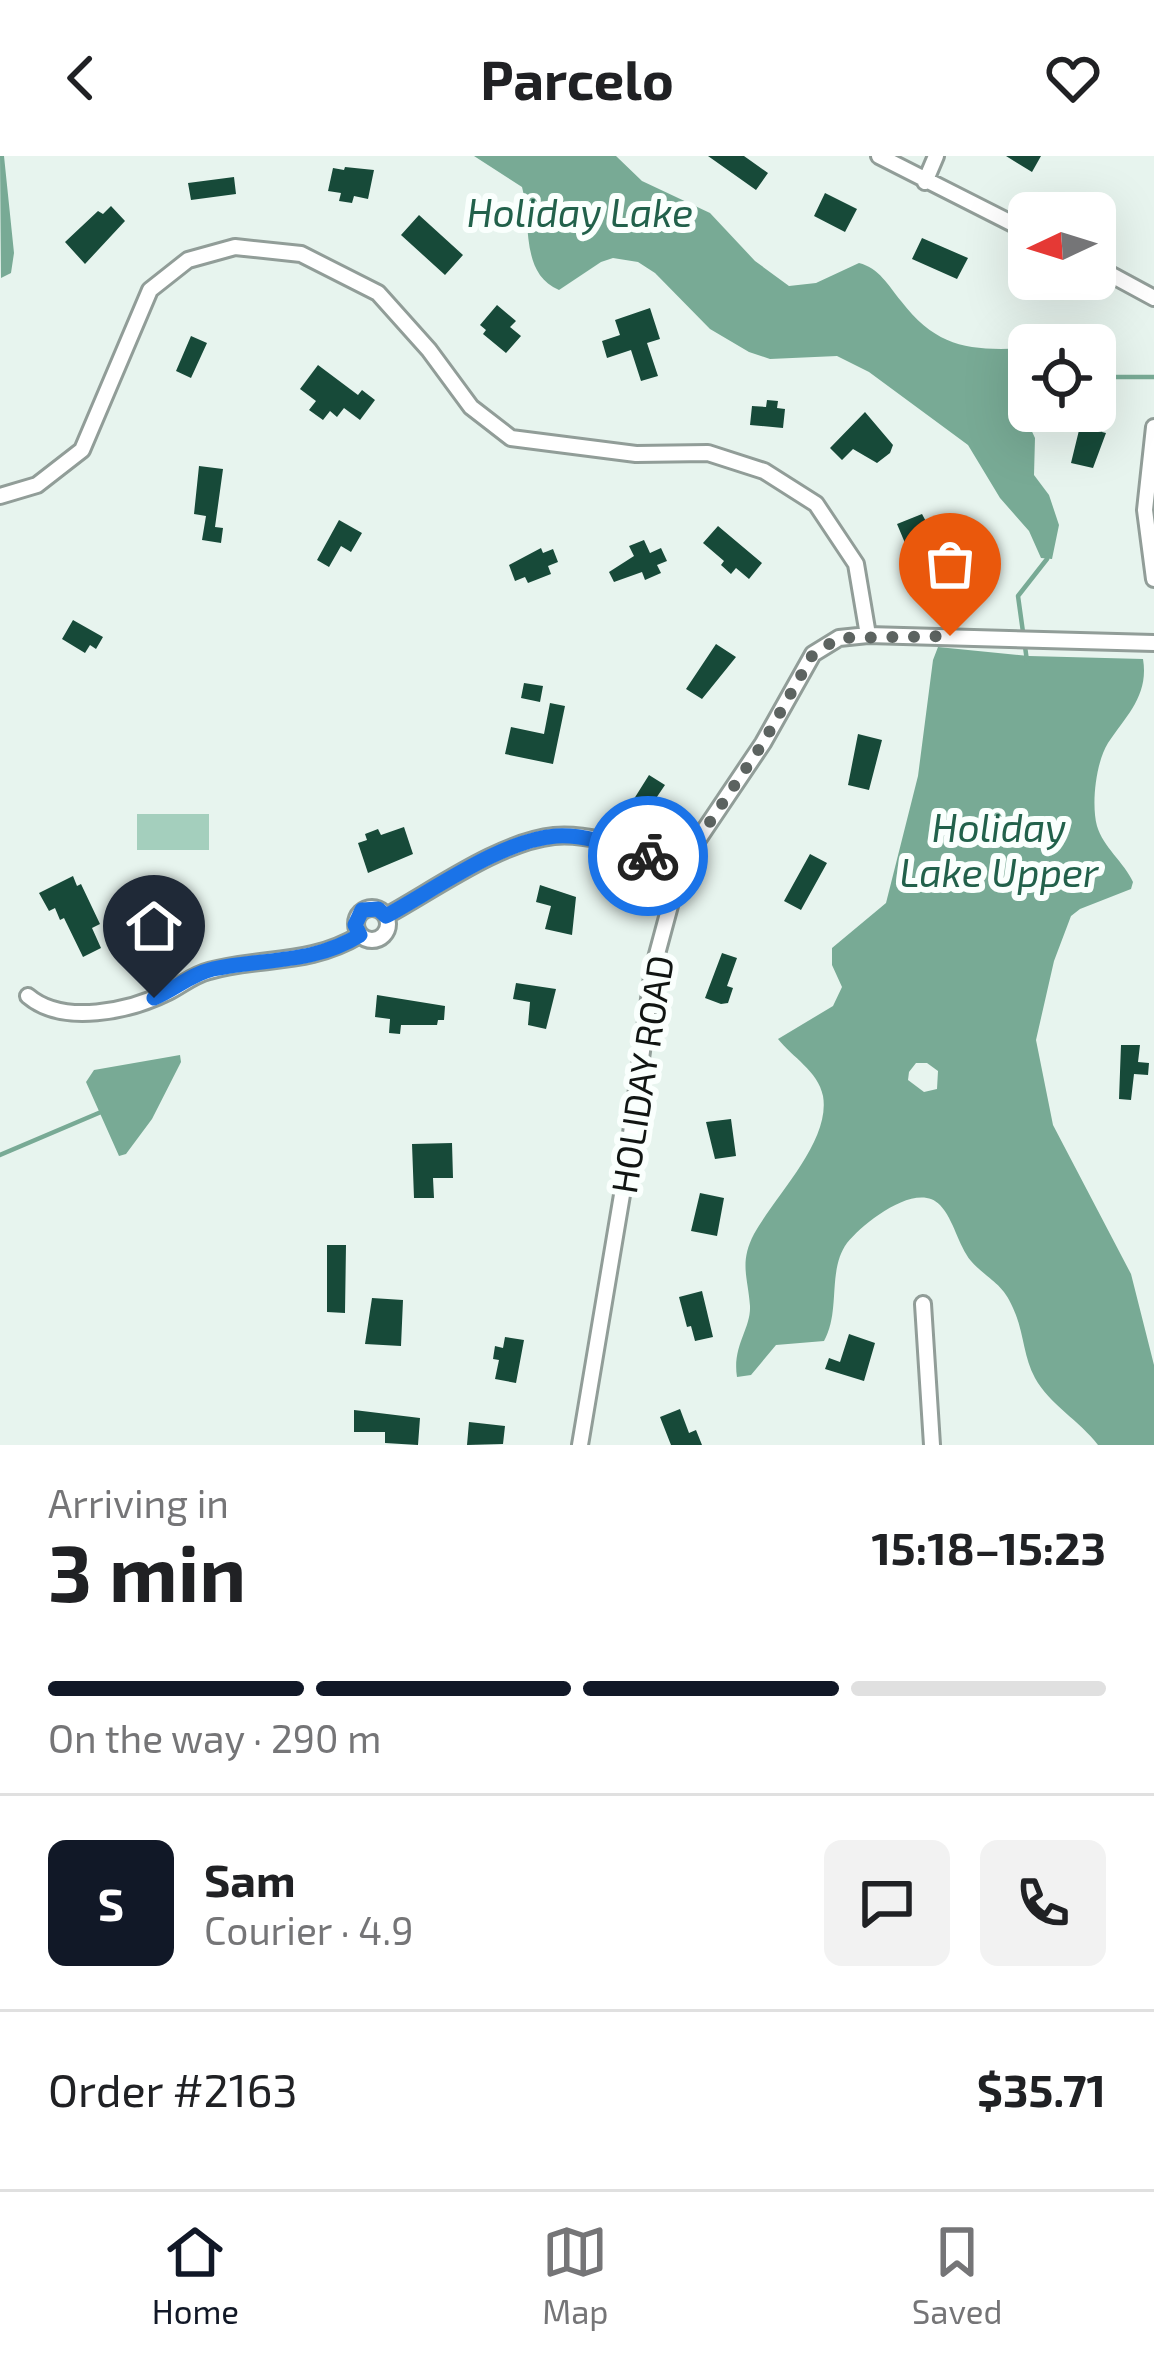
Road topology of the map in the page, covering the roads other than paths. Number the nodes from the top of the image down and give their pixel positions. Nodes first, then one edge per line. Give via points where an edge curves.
1 (879, 156) edge
2 (936, 156) edge
3 (925, 182) junction
4 (1008, 222) edge
5 (1116, 277) edge
6 (1154, 298) edge
7 (1154, 427) edge
8 (0, 496) edge
9 (1154, 579) edge
10 (868, 634) junction
11 (1154, 643) edge
12 (681, 865) junction
13 (386, 916) junction
14 (360, 935) junction
15 (28, 996) dead end
16 (923, 1304) dead end
17 (580, 1445) edge
18 (932, 1445) edge

1 - 3 street
2 - 3 street
3 - 4 street
5 - 6 street
7 - 9 street via 1145,510
8 - 10 street via 37,484 82,450 150,290 188,260 235,247 301,254 378,293 471,407 511,438 636,454 708,453 764,471 816,504 856,564
10 - 11 street, HOLIDAY ROAD
10 - 12 street, HOLIDAY ROAD via 839,638 813,654
12 - 13 street via 555,836 512,847
12 - 17 street, HOLIDAY ROAD via 649,995
13 - 14 street via 379,939
13 - 14 street via 362,910
14 - 15 street via 301,959 211,970 104,1011 52,1011
16 - 18 street

